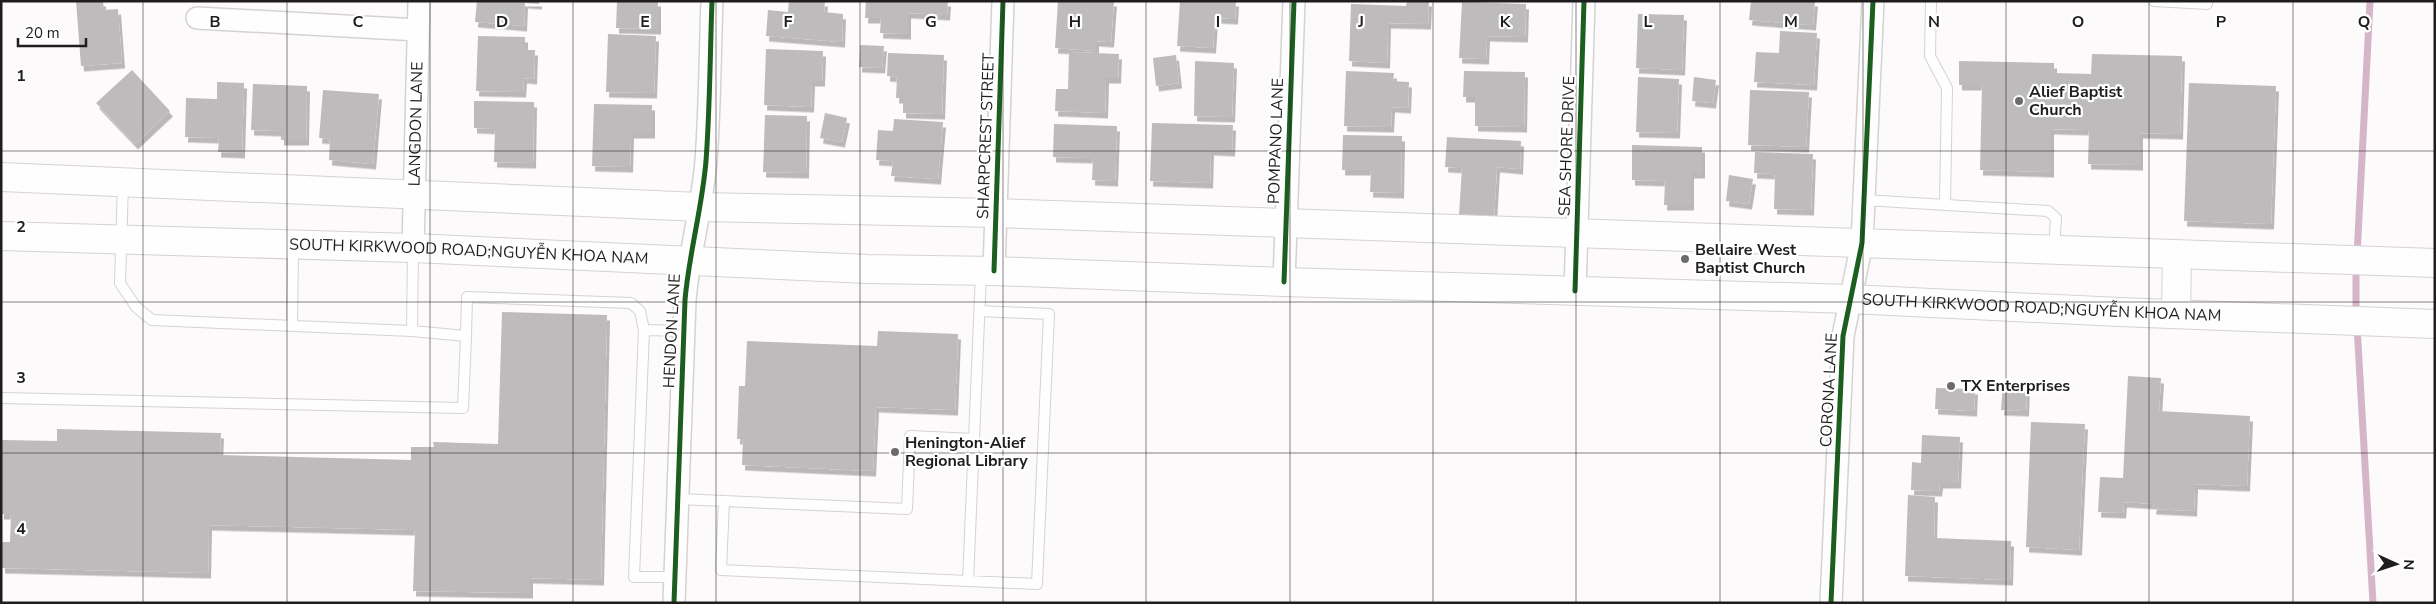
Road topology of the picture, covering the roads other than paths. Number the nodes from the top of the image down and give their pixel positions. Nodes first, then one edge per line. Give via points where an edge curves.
1 (419, 1) edge
2 (712, 1) edge
3 (1003, 1) edge
4 (1294, 1) edge
5 (1584, 1) edge
6 (1873, 1) edge
7 (1931, 1) edge
8 (2154, 1) edge
9 (2207, 4) dead end
10 (197, 18) dead end
11 (418, 30) junction
12 (1, 177) edge
13 (123, 182) junction
14 (414, 193) junction
15 (1864, 200) junction
16 (1945, 204) junction
17 (700, 207) junction
18 (996, 213) junction
19 (1286, 225) junction
20 (1576, 233) junction
21 (1, 236) edge
22 (122, 240) junction
23 (1862, 243) junction
24 (293, 245) junction
25 (413, 248) junction
26 (2054, 250) junction
27 (2177, 255) junction
28 (688, 261) junction
29 (2431, 262) edge
30 (988, 271) junction
31 (1284, 282) junction
32 (1574, 291) junction
33 (1850, 299) junction
34 (980, 311) junction
35 (2176, 314) junction
36 (2430, 324) edge
37 (292, 326) junction
38 (644, 330) junction
39 (412, 331) junction
40 (684, 331) junction
41 (466, 336) junction
42 (1, 398) edge
43 (974, 439) junction
44 (678, 499) junction
45 (724, 501) junction
46 (675, 577) junction
47 (968, 582) junction
48 (674, 603) edge
49 (1831, 603) edge

1 - 11 street, LANGDON LANE
2 - 17 street, HENDON LANE via 706,161
3 - 18 street, SHARPCREST STREET
4 - 19 street, POMPANO LANE
5 - 20 street, SEA SHORE DRIVE
6 - 15 street, CORONA LANE
7 - 16 lane via 1930,56 1948,88
8 - 9 lane
10 - 11 street
11 - 14 street, LANGDON LANE
12 - 13 main road
13 - 14 main road
13 - 22 lane
14 - 17 main road
14 - 25 street, LANGDON LANE
15 - 16 lane
15 - 23 street, CORONA LANE
16 - 26 lane via 2048,211 2056,218
17 - 18 main road
17 - 28 street, HENDON LANE
18 - 19 main road
18 - 30 street, SHARPCREST STREET
19 - 20 main road
19 - 31 street, POMPANO LANE
20 - 23 main road
20 - 32 street, SEA SHORE DRIVE
21 - 22 main road, SOUTH KIRKWOOD ROAD;NGUYỄN KHOA NAM
22 - 24 main road, SOUTH KIRKWOOD ROAD;NGUYỄN KHOA NAM
22 - 37 lane via 120,283 136,308 152,320
23 - 26 main road
23 - 33 street, CORONA LANE
24 - 25 main road, SOUTH KIRKWOOD ROAD;NGUYỄN KHOA NAM
24 - 37 lane
25 - 28 main road, SOUTH KIRKWOOD ROAD;NGUYỄN KHOA NAM
25 - 39 lane
26 - 27 main road
27 - 29 main road
27 - 35 main road
28 - 30 main road, SOUTH KIRKWOOD ROAD;NGUYỄN KHOA NAM
28 - 40 street, HENDON LANE
30 - 31 main road, SOUTH KIRKWOOD ROAD;NGUYỄN KHOA NAM
30 - 34 lane
31 - 32 main road, SOUTH KIRKWOOD ROAD;NGUYỄN KHOA NAM
32 - 33 main road, SOUTH KIRKWOOD ROAD;NGUYỄN KHOA NAM
33 - 35 main road, SOUTH KIRKWOOD ROAD;NGUYỄN KHOA NAM
33 - 49 street, CORONA LANE via 1841,366
34 - 43 lane
34 - 47 lane via 1049,314 1037,584
35 - 36 main road, SOUTH KIRKWOOD ROAD;NGUYỄN KHOA NAM
37 - 39 lane
38 - 40 lane
38 - 41 lane via 640,311 632,303 467,298
38 - 46 lane via 634,578
39 - 41 lane
40 - 44 street, HENDON LANE
41 - 42 lane via 463,408
43 - 45 lane via 910,436 907,509
43 - 47 lane
44 - 45 lane
44 - 46 street, HENDON LANE
45 - 47 lane via 721,570
46 - 48 street, HENDON LANE

